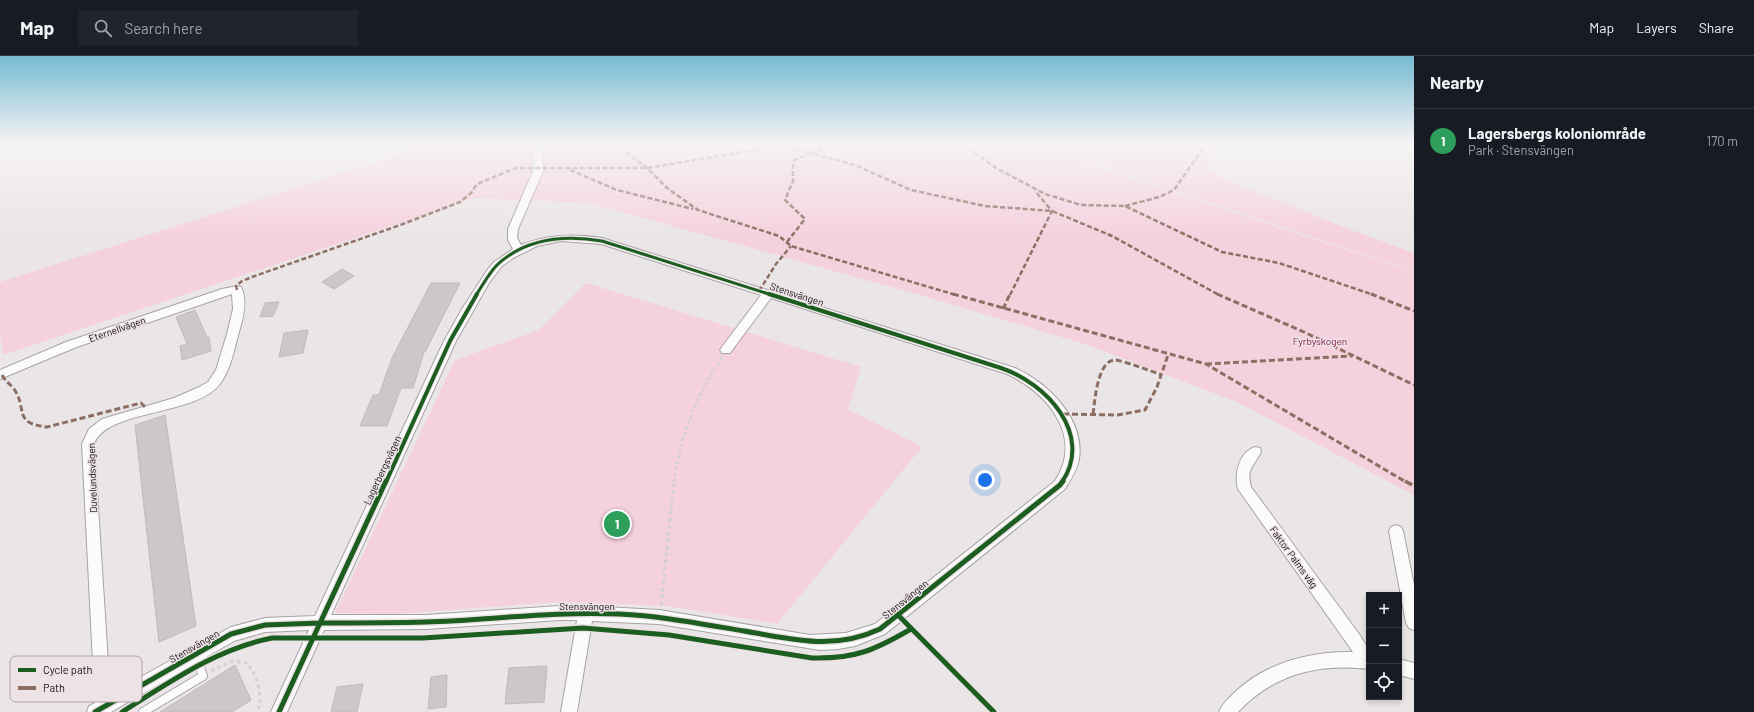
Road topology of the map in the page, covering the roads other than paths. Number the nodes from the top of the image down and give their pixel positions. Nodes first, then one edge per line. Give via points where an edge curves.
1 (537, 175) edge
2 (520, 249) junction
3 (237, 290) joint
4 (768, 294) junction
5 (726, 350) road end
6 (0, 375) edge
7 (1255, 452) dead end
8 (1396, 531) dead end
9 (586, 613) junction
10 (1414, 623) edge
11 (319, 624) junction
12 (196, 654) junction
13 (97, 656) edge
14 (1366, 659) edge
15 (1366, 661) edge
16 (1402, 668) edge
17 (1414, 671) edge
18 (142, 685) edge
19 (113, 702) edge
20 (99, 710) edge
21 (143, 712) edge
22 (280, 712) edge
23 (569, 712) edge
24 (1226, 712) edge

1 - 2 street via 512,232 512,237
2 - 4 street, Stensvängen via 558,238 590,239
2 - 11 street, Lagerbergsvägen via 492,271 461,318
3 - 6 street, Eternellvägen via 70,345
3 - 13 street, Duvelundsvägen via 237,319 221,372 211,386 188,397 110,421 101,425 90,437 88,444
4 - 5 street
4 - 9 street, Stensvängen via 996,366 1024,378 1045,393 1063,414 1073,444 1071,466 1066,478 880,629 863,637 828,643 810,642 659,617
7 - 14 street, Faktor Palms väg via 1242,473 1245,489
8 - 10 street
9 - 11 street, Stensvängen via 426,622
9 - 23 street
11 - 12 street, Stensvängen via 285,623 249,628 231,634
11 - 22 street, Lagerbergsvägen
12 - 18 street, Stensvängen
12 - 21 lane via 203,676
15 - 24 street, Faktor Palms väg via 1328,659 1284,670 1256,685
16 - 17 street
19 - 20 street, Stensvängen

